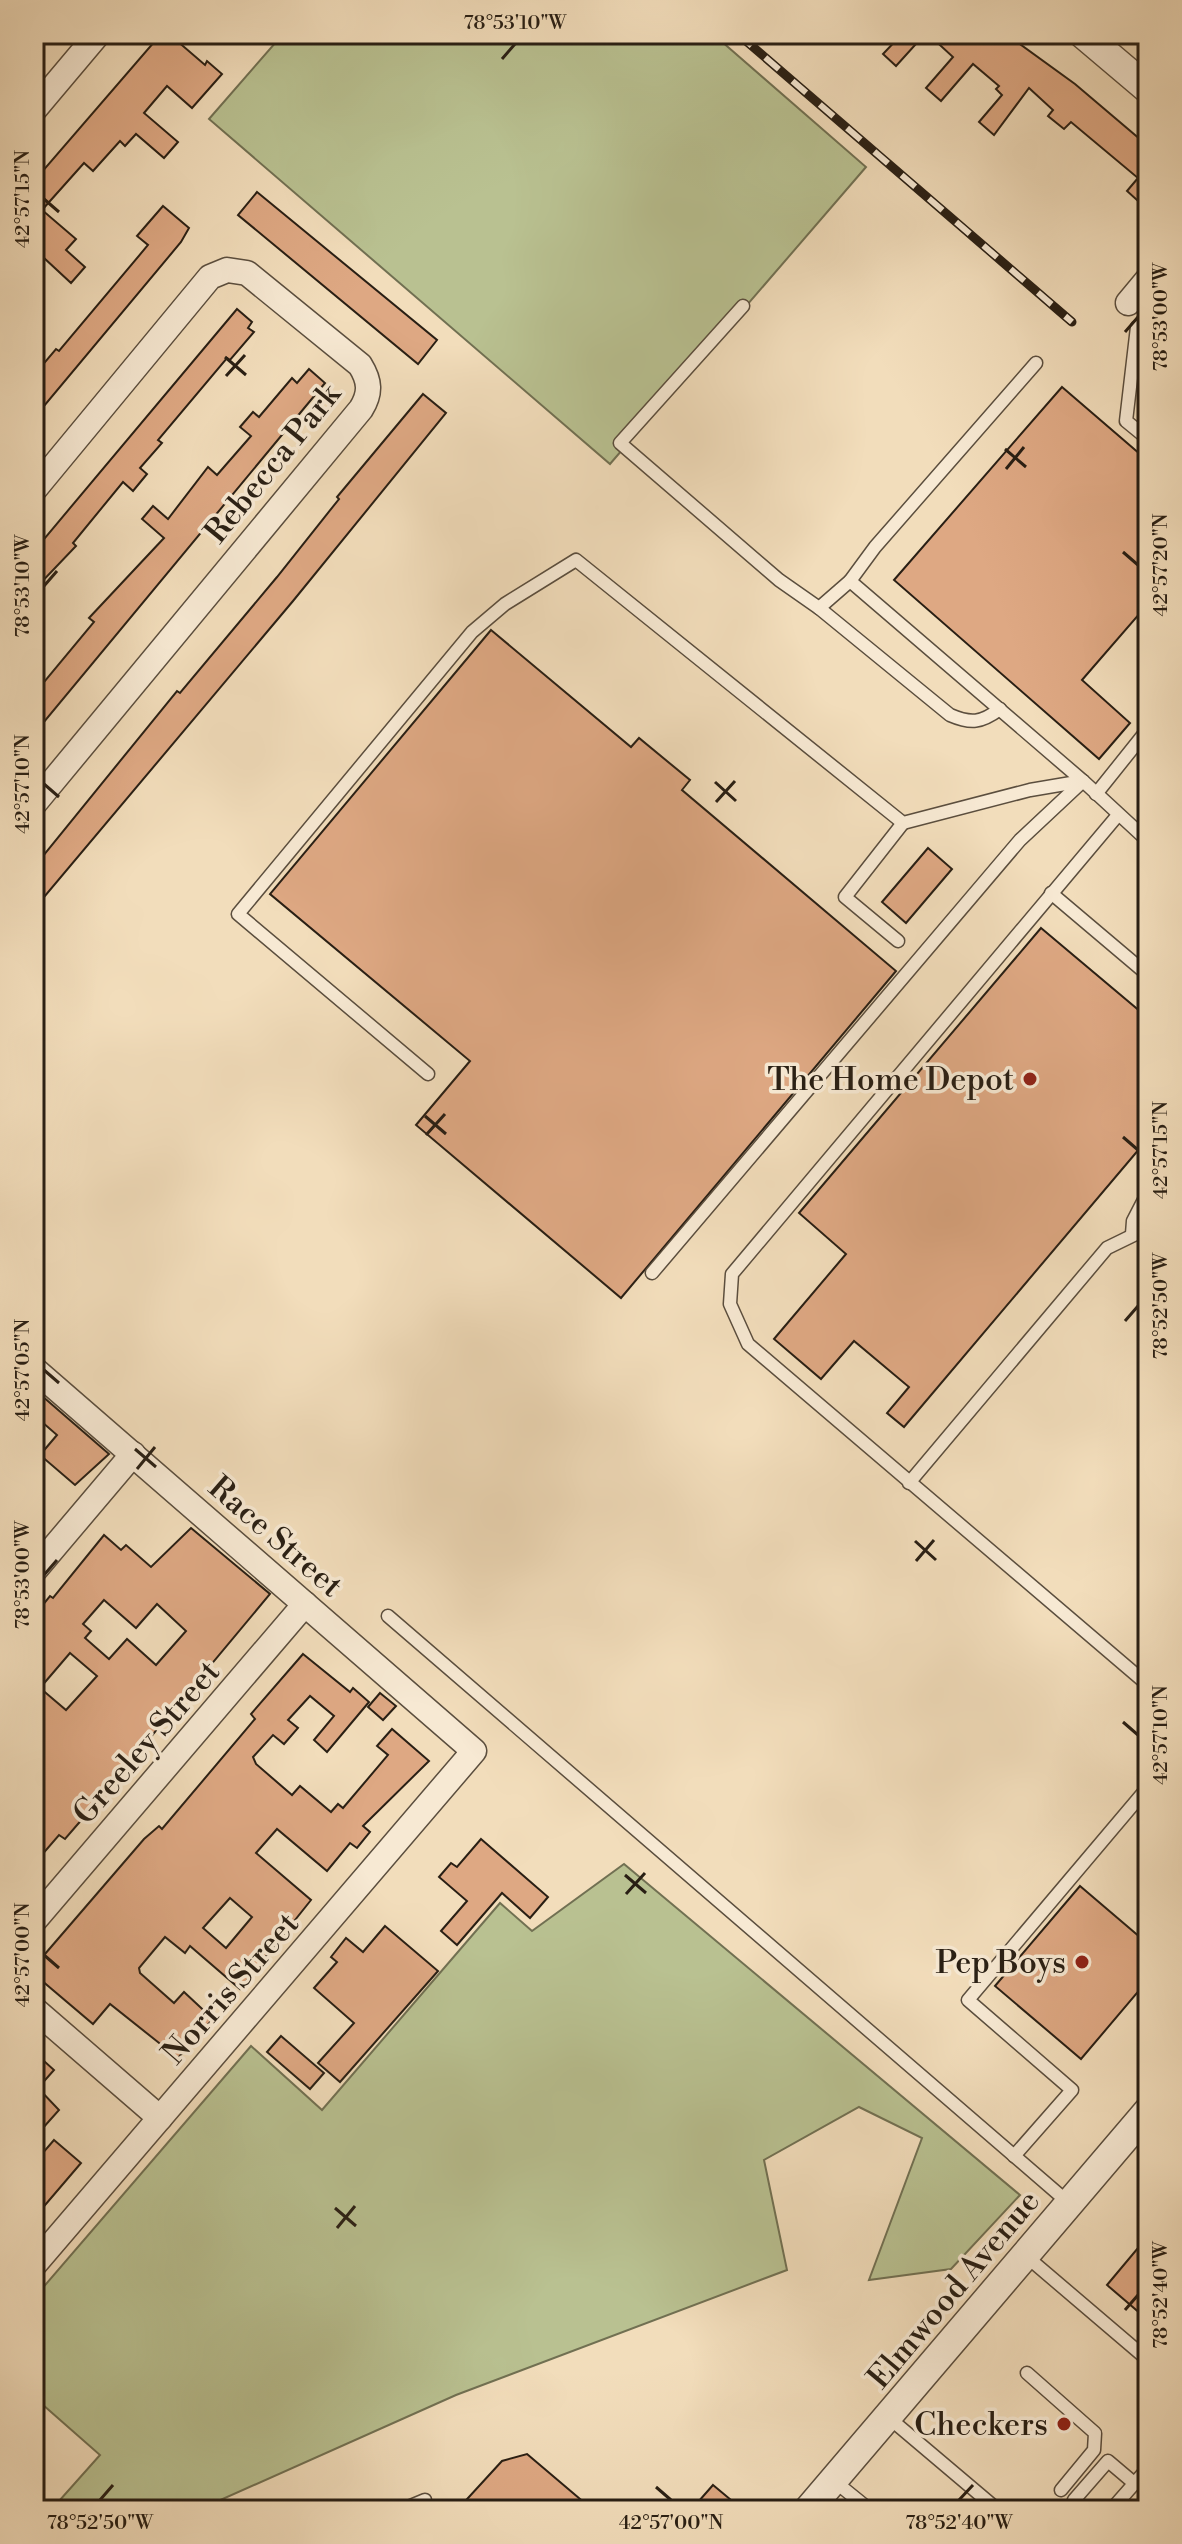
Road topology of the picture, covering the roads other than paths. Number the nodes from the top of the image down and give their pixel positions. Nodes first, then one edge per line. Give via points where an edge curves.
1 (98, 34) edge
2 (1083, 34) edge
3 (1148, 89) edge
4 (34, 110) edge
5 (1148, 279) edge
6 (1128, 303) dead end
7 (743, 306) dead end
8 (1148, 337) edge
9 (1036, 363) dead end
10 (1148, 439) edge
11 (34, 490) edge
12 (850, 581) junction
13 (819, 608) junction
14 (1000, 709) junction
15 (1148, 729) edge
16 (1083, 781) junction
17 (1096, 794) junction
18 (34, 804) edge
19 (1118, 815) junction
20 (903, 823) junction
21 (1148, 841) edge
22 (1051, 893) junction
23 (898, 941) dead end
24 (1148, 975) edge
25 (428, 1074) dead end
26 (1148, 1192) edge
27 (1148, 1228) edge
28 (1132, 1234) junction
29 (652, 1273) dead end
30 (34, 1369) edge
31 (133, 1454) junction
32 (909, 1483) junction
33 (34, 1571) edge
34 (305, 1604) junction
35 (388, 1616) dead end
36 (1147, 1682) edge
37 (474, 1751) joint
38 (1148, 1787) edge
39 (34, 1921) edge
40 (34, 2009) edge
41 (1148, 2111) edge
42 (160, 2118) junction
43 (1014, 2156) junction
44 (1070, 2204) junction
45 (1026, 2256) junction
46 (34, 2265) edge
47 (1148, 2360) edge
48 (1027, 2373) dead end
49 (888, 2417) junction
50 (1148, 2468) edge
51 (833, 2480) junction
52 (1134, 2483) junction
53 (1061, 2490) dead end
54 (425, 2500) dead end
55 (1074, 2500) dead end
56 (401, 2510) edge
57 (808, 2510) edge
58 (870, 2510) edge
59 (998, 2510) edge
60 (1111, 2510) edge

1 - 4 street
2 - 3 street
5 - 6 street
7 - 13 lane via 620,443
8 - 10 lane via 1137,327 1126,421
9 - 12 lane
11 - 18 street, Rebecca Park via 210,277 222,271 247,273 367,376 369,388 361,409
12 - 13 lane
12 - 14 lane
13 - 14 lane via 950,715 968,723 984,721
14 - 16 lane
15 - 17 lane
16 - 17 lane
16 - 20 lane
16 - 29 lane via 1020,840
17 - 19 lane
19 - 21 lane
19 - 22 lane
20 - 23 lane via 845,897
20 - 25 lane via 576,560 505,604 472,632 238,914
22 - 24 lane
22 - 32 lane via 732,1274 730,1304 748,1344
26 - 28 lane
27 - 28 lane
28 - 32 lane via 1107,1248
30 - 31 street, Race Street
31 - 33 street
31 - 34 street, Race Street
32 - 36 lane
34 - 37 street, Race Street
34 - 39 street, Greeley Street
35 - 43 lane
37 - 42 street, Norris Street
38 - 43 lane via 968,2000 1072,2090
40 - 42 street
41 - 44 street, Elmwood Avenue
42 - 46 street, Norris Street
43 - 44 lane
44 - 45 street, Elmwood Avenue
45 - 47 lane
45 - 49 street, Elmwood Avenue
48 - 53 lane via 1095,2433 1094,2450
49 - 51 street, Elmwood Avenue
49 - 59 lane
50 - 52 lane
51 - 57 street, Elmwood Avenue
51 - 58 lane
52 - 55 lane via 1108,2461
52 - 60 lane
54 - 56 lane

